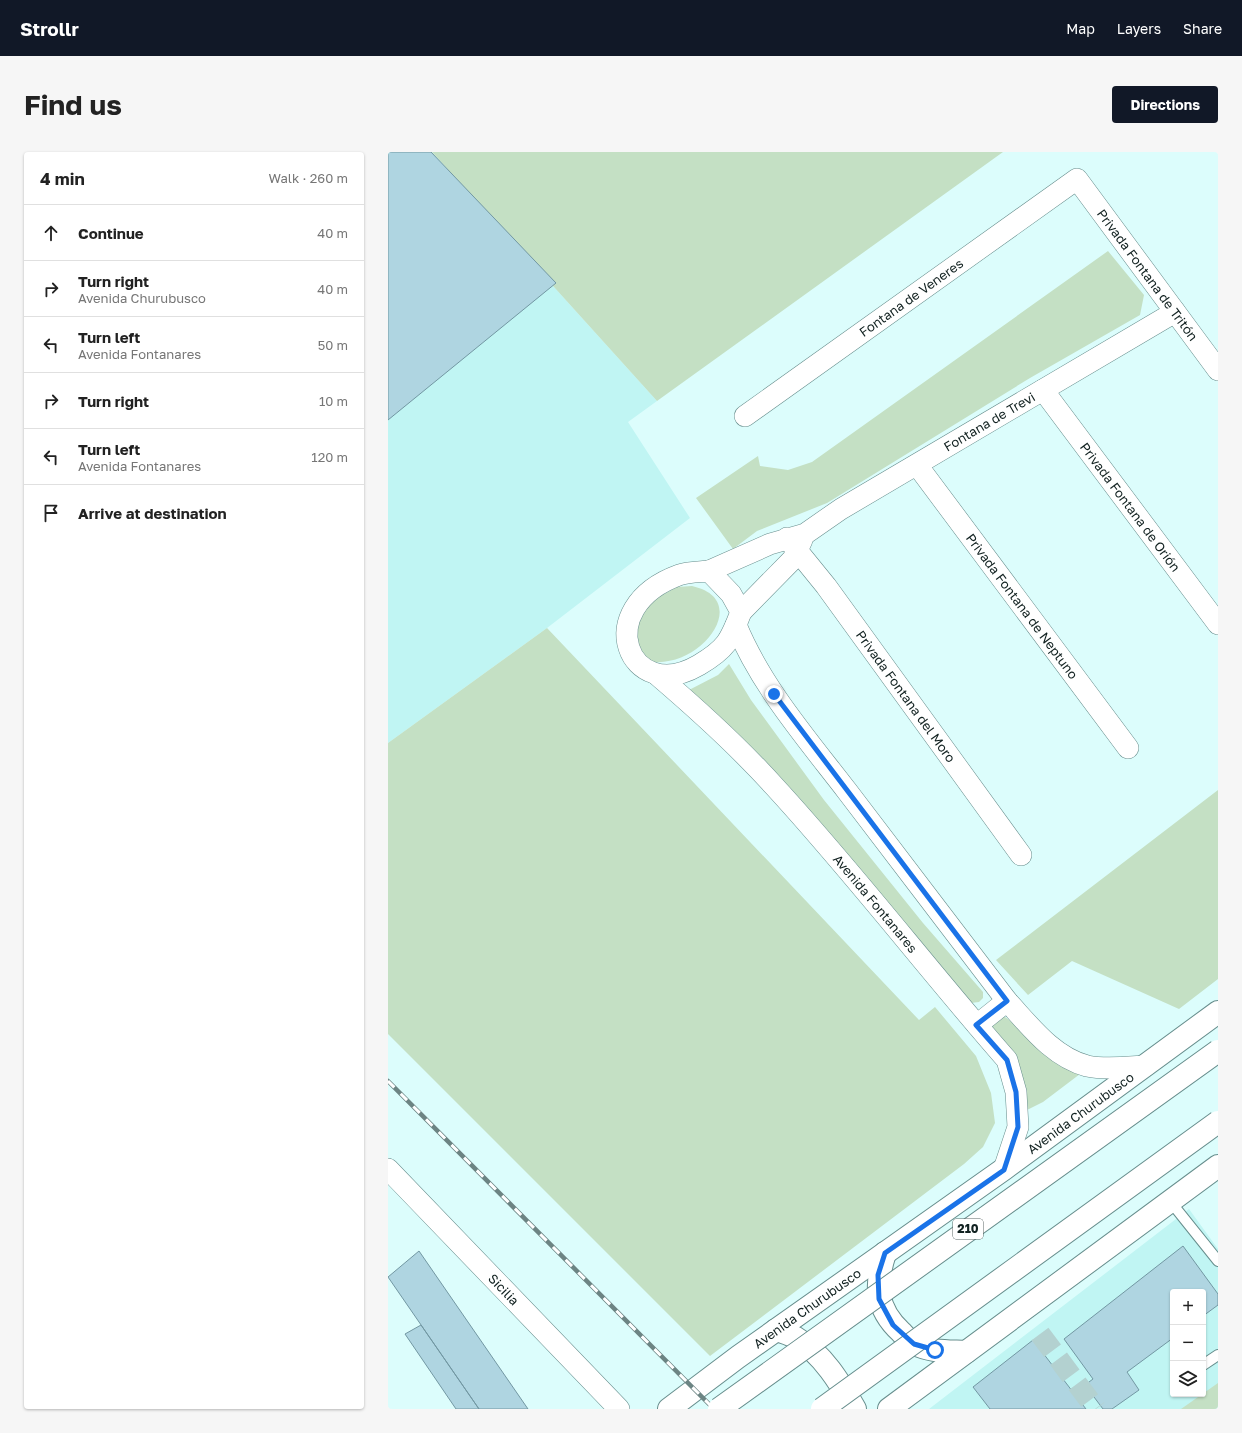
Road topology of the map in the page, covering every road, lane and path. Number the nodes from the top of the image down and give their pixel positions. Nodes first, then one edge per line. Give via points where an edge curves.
1 (1077, 180) joint
2 (1175, 312) junction
3 (1218, 370) edge
4 (1044, 390) junction
5 (745, 416) dead end
6 (917, 465) junction
7 (796, 542) junction
8 (709, 571) junction
9 (739, 619) junction
10 (1218, 624) edge
11 (656, 674) junction
12 (1128, 748) dead end
13 (1021, 855) dead end
14 (1007, 1001) junction
15 (1218, 1012) edge
16 (976, 1025) junction
17 (1218, 1051) edge
18 (1145, 1066) junction
19 (1218, 1122) edge
20 (1218, 1166) edge
21 (388, 1169) edge
22 (1004, 1170) junction
23 (1170, 1201) junction
24 (885, 1253) junction
25 (1218, 1261) edge
26 (776, 1330) junction
27 (966, 1352) junction
28 (1218, 1354) edge
29 (1206, 1363) edge
30 (619, 1409) edge
31 (669, 1409) edge
32 (719, 1409) edge
33 (822, 1409) edge
34 (855, 1409) edge
35 (889, 1409) edge

1 - 2 street, Privada Fontana de Tritón
1 - 5 street, Fontana de Veneres
2 - 3 street, Privada Fontana de Tritón
2 - 4 street, Fontana de Trevi
4 - 6 street, Fontana de Trevi
4 - 10 street, Privada Fontana de Orión
6 - 7 street, Fontana de Trevi via 841,509
6 - 12 street, Privada Fontana de Neptuno
7 - 8 street via 750,552
7 - 9 street via 772,581
7 - 13 street, Privada Fontana del Moro
8 - 9 street via 731,594
8 - 11 street via 680,575 654,587 635,604 626,627 626,643 634,659
9 - 11 street via 733,635 717,654 694,668 672,676
9 - 14 street via 746,650 774,694
11 - 16 street, Avenida Fontanares via 689,702 773,785
14 - 16 street
14 - 18 street via 1034,1031 1060,1054 1087,1066
15 - 18 main road, Avenida Churubusco
16 - 22 street, Avenida Fontanares via 1007,1060 1016,1092 1018,1127
17 - 32 main road, 210, bridge
18 - 22 main road, Avenida Churubusco
19 - 33 main road, bridge
20 - 23 main road
21 - 30 street, Sicilia
22 - 24 main road, Avenida Churubusco
23 - 25 lane
23 - 27 main road
24 - 26 main road, Avenida Churubusco
24 - 27 main road via 878,1275 879,1299 893,1325 914,1344 935,1350
26 - 31 main road, Avenida Churubusco
26 - 34 main road via 796,1338 813,1350 842,1386
27 - 35 main road
28 - 29 lane

